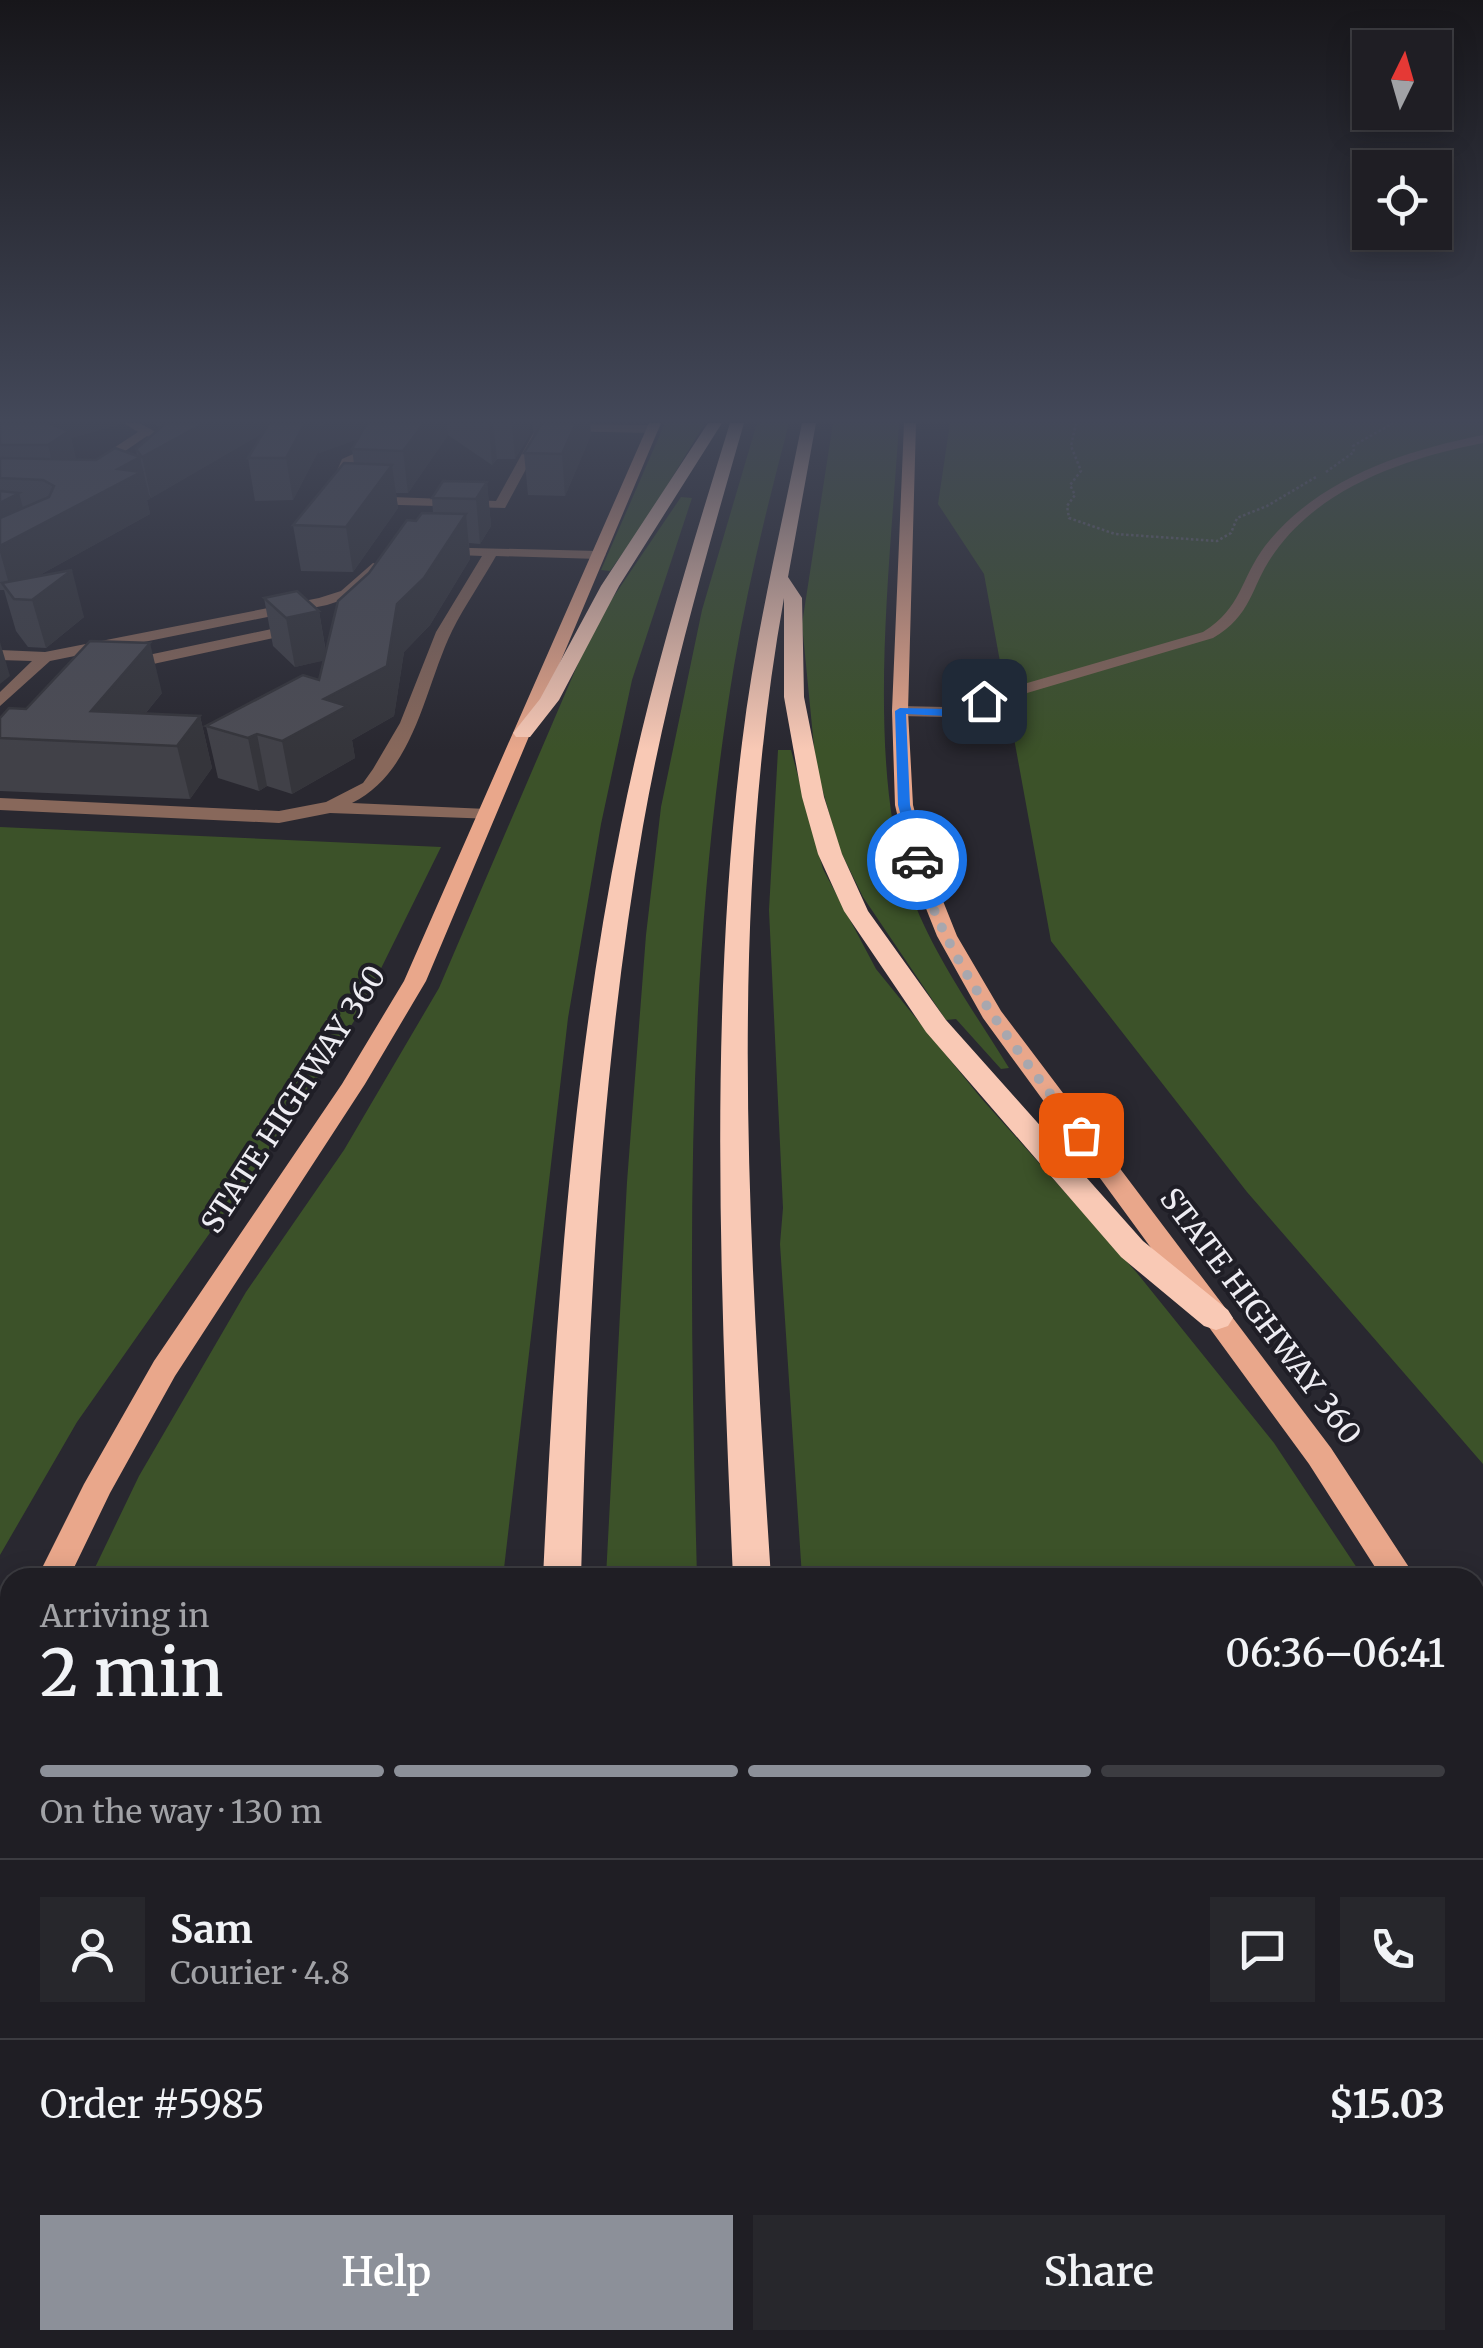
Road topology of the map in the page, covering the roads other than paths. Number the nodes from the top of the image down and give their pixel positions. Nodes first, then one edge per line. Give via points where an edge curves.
1 (609, 533) edge
2 (647, 533) edge
3 (705, 533) edge
4 (787, 533) edge
5 (906, 533) edge
6 (1282, 533) edge
7 (416, 549) edge
8 (492, 551) junction
9 (599, 555) junction
10 (387, 558) edge
11 (778, 575) junction
12 (299, 605) junction
13 (114, 643) junction
14 (0, 655) edge
15 (45, 658) junction
16 (0, 701) edge
17 (900, 711) junction
18 (523, 733) junction
19 (0, 804) edge
20 (330, 806) junction
21 (488, 815) junction
22 (1216, 1318) junction
23 (58, 1568) edge
24 (563, 1568) edge
25 (752, 1568) edge
26 (1393, 1568) edge

1 - 9 main road, STATE HIGHWAY 360
2 - 18 highway via 611,584 547,709
3 - 24 highway via 666,666 618,916 590,1144
4 - 11 highway
5 - 17 main road, STATE HIGHWAY 360
6 - 17 street via 1235,619 1208,635 946,712
7 - 8 street
8 - 9 street
8 - 20 street via 444,632 409,723 381,770 368,788
9 - 18 main road, STATE HIGHWAY 360
10 - 12 street via 346,594
11 - 22 highway via 793,598 794,697 812,797 856,911 936,1026 1056,1164 1132,1249
11 - 25 highway via 752,748 737,1014
12 - 13 street
12 - 13 street via 316,625 130,664
13 - 15 street
14 - 15 street
15 - 16 street
17 - 22 main road, STATE HIGHWAY 360 via 904,805 947,936 991,1013
18 - 21 main road, STATE HIGHWAY 360
19 - 20 street via 279,817
20 - 21 street
21 - 23 main road, STATE HIGHWAY 360 via 387,1034 111,1458
22 - 26 main road, STATE HIGHWAY 360

